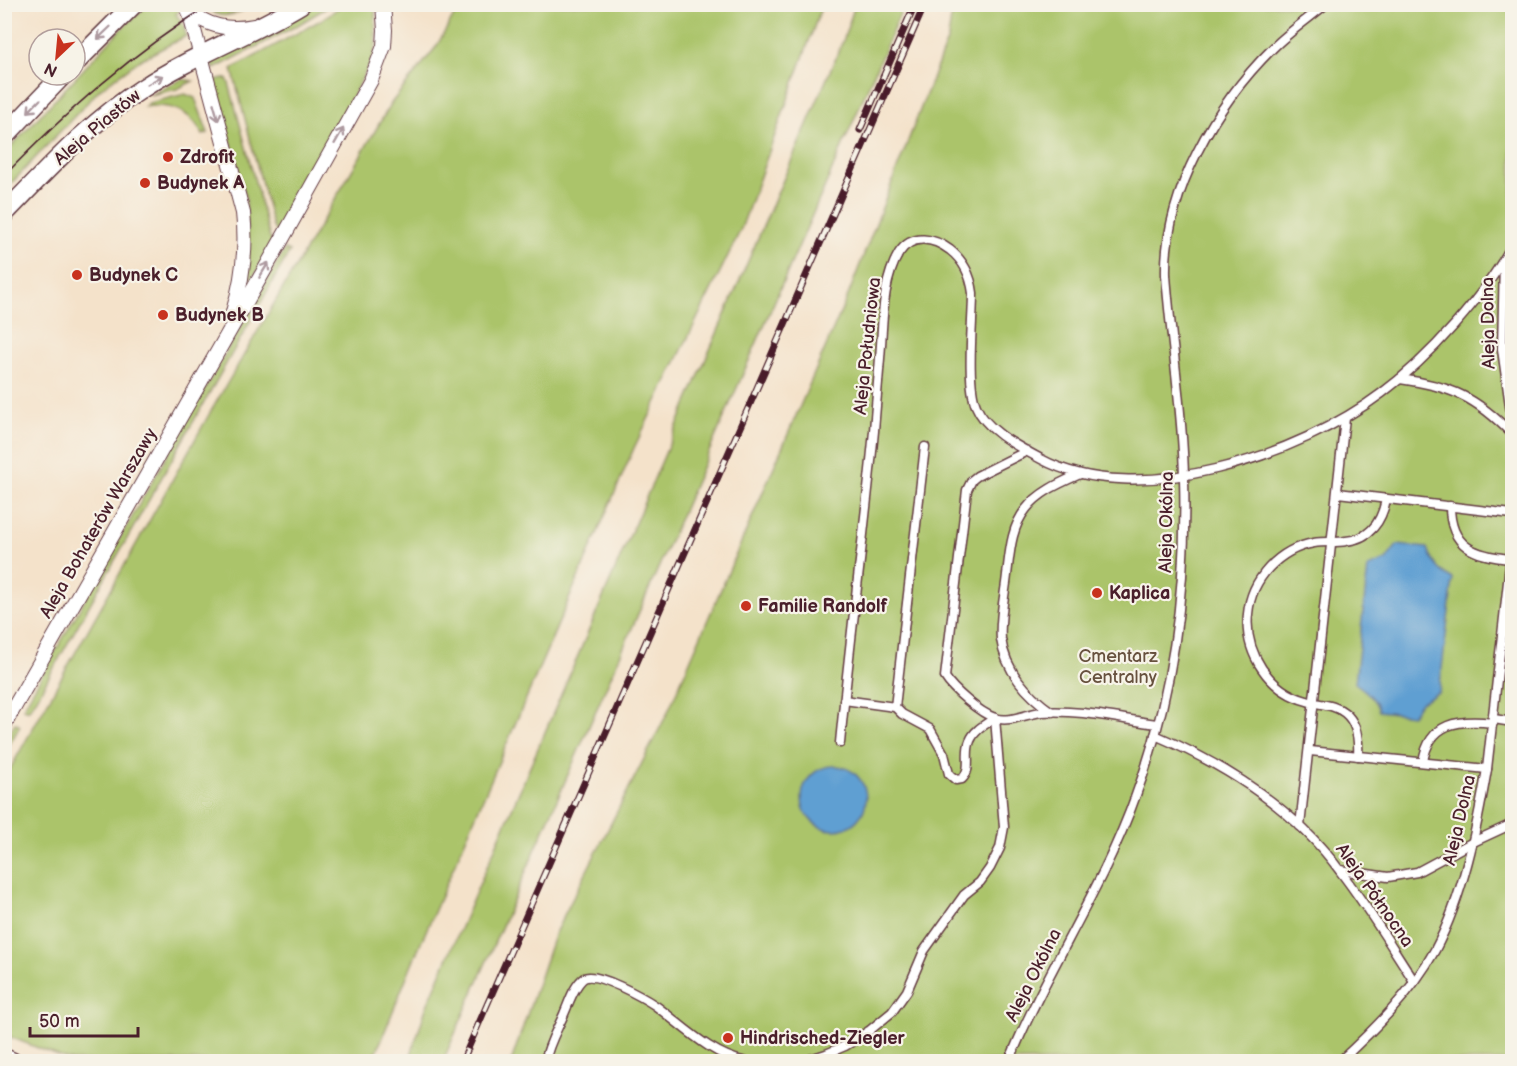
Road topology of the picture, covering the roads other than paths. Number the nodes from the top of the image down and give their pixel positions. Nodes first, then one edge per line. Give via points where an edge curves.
1 (134, 4) edge
2 (301, 4) edge
3 (383, 4) edge
4 (1326, 4) edge
5 (188, 7) edge
6 (273, 20) junction
7 (87, 51) edge
8 (201, 56) junction
9 (52, 87) edge
10 (4, 137) edge
11 (4, 213) edge
12 (1512, 245) edge
13 (1504, 260) junction
14 (223, 339) junction
15 (1400, 379) junction
16 (1345, 418) junction
17 (1512, 420) edge
18 (1512, 434) edge
19 (925, 447) dead end
20 (1027, 451) junction
21 (1080, 474) junction
22 (1185, 477) junction
23 (1338, 493) junction
24 (1386, 499) junction
25 (1450, 506) junction
26 (1512, 514) edge
27 (1332, 542) junction
28 (1512, 546) edge
29 (1512, 562) edge
30 (1508, 642) edge
31 (844, 700) junction
32 (1315, 703) junction
33 (895, 707) junction
34 (1053, 712) junction
35 (995, 718) junction
36 (1493, 721) junction
37 (1506, 721) dead end
38 (1157, 724) junction
39 (4, 725) edge
40 (1155, 735) junction
41 (840, 743) dead end
42 (1310, 750) junction
43 (1358, 756) junction
44 (1423, 762) junction
45 (1487, 769) junction
46 (1512, 824) edge
47 (1300, 826) junction
48 (1471, 843) junction
49 (1340, 870) junction
50 (1414, 981) junction
51 (4, 1058) edge
52 (828, 1058) edge
53 (13, 1062) edge
54 (544, 1062) edge
55 (746, 1062) edge
56 (801, 1062) edge
57 (1009, 1062) edge
58 (1339, 1062) edge

1 -> 7 main road
2 - 6 main road, Aleja Piastów
14 -> 3 street, Aleja Bohaterów Warszawy via 376,68 385,37
4 - 22 street, Aleja Okólna via 1264,56 1214,121 1194,159 1176,209 1167,248 1166,275
5 - 6 street via 202,20 224,28
5 - 8 street, Aleja Bohaterów Warszawy
6 - 8 main road, Aleja Piastów
11 -> 8 main road, Aleja Piastów via 102,118 145,86
8 -> 14 street, Aleja Bohaterów Warszawy via 244,228 240,289
9 -> 10 main road
12 - 13 street, Aleja Południowa
13 - 15 street, Aleja Południowa via 1455,323
13 - 17 street, Aleja Dolna via 1502,349
14 - 39 street, Aleja Bohaterów Warszawy
15 - 16 street, Aleja Południowa
15 - 18 street via 1455,392 1485,409
16 - 22 street, Aleja Południowa via 1272,451
16 - 23 street
19 - 33 street
20 - 21 street, Aleja Południowa
20 - 31 street, Aleja Południowa via 992,427 976,407 972,380 973,293 963,264 937,242 910,242 896,260 885,296
20 - 35 street via 977,476 967,490 945,677 954,689
21 - 22 street, Aleja Południowa via 1131,479
21 - 34 street via 1051,489 1026,509 1013,536 1009,559 1001,632 1006,657 1030,695
22 - 38 street, Aleja Okólna via 1180,604
23 - 24 street
23 - 27 street
24 - 25 street
24 - 27 street via 1370,532 1353,540
25 - 26 street
25 - 29 street via 1452,526 1464,545 1482,555
27 - 32 street
27 - 32 street via 1300,547 1276,560 1255,587 1248,613 1251,647 1263,671 1283,690
28 - 29 street, Aleja Dolna
29 - 30 street, Aleja Dolna
30 - 36 street, Aleja Dolna
31 - 33 street
31 - 41 street
32 - 42 street
32 - 43 street via 1349,717 1357,735
33 - 35 street via 930,729 944,754 949,774 956,780 966,774 972,737
34 - 35 street
34 - 38 street
35 - 52 street via 1004,827 998,854 924,951 895,1008
36 - 37 street
36 - 44 street via 1443,727 1429,742
36 - 45 street, Aleja Dolna
38 - 40 street, Aleja Okólna
40 - 47 street, Aleja Północna via 1220,766
40 - 57 street, Aleja Okólna via 1114,852
42 - 43 street
42 - 47 street
43 - 44 street
44 - 45 street
45 - 48 street, Aleja Dolna
46 - 48 street
47 - 49 street, Aleja Północna
48 - 49 street via 1430,867 1403,876 1374,877
48 - 50 street, Aleja Dolna via 1446,926
49 - 50 street, Aleja Północna
50 - 58 street, Aleja Dolna
51 - 53 main road
52 - 56 street
54 - 55 street via 576,988 591,976 644,999 713,1048

